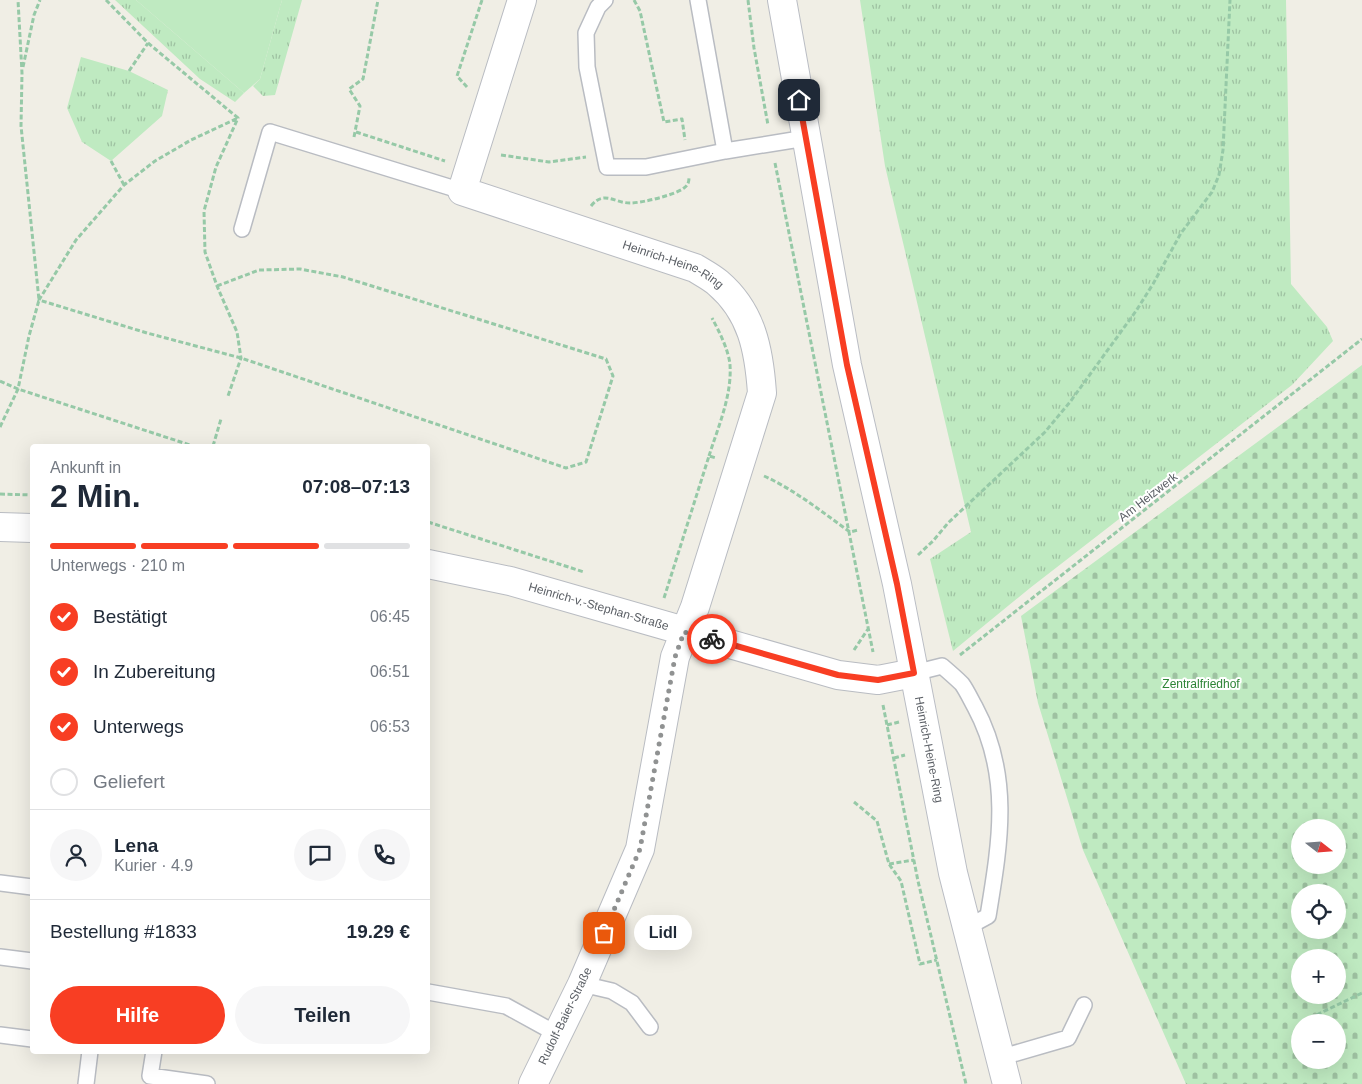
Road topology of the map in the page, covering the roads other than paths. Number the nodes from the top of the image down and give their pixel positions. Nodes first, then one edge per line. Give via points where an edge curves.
1 (522, 0) edge
2 (605, 0) edge
3 (698, 0) edge
4 (782, 0) edge
5 (806, 138) junction
6 (725, 151) junction
7 (452, 187) junction
8 (242, 229) dead end
9 (0, 527) edge
10 (30, 528) edge
11 (430, 564) edge
12 (684, 632) junction
13 (914, 673) junction
14 (0, 883) edge
15 (30, 887) edge
16 (966, 928) junction
17 (0, 957) edge
18 (30, 961) edge
19 (582, 984) junction
20 (430, 992) edge
21 (1084, 1005) dead end
22 (650, 1027) dead end
23 (0, 1034) edge
24 (557, 1034) junction
25 (30, 1038) edge
26 (90, 1054) edge
27 (154, 1054) edge
28 (999, 1058) junction
29 (86, 1084) edge
30 (207, 1084) edge
31 (533, 1084) edge
32 (1007, 1084) edge

1 - 7 street via 473,155
2 - 6 lane via 586,32 587,67 607,167 646,167
3 - 6 lane
4 - 5 street, Heinrich-Heine-Ring
5 - 6 lane
5 - 13 street, Heinrich-Heine-Ring via 847,365
7 - 8 lane via 270,132
7 - 12 street, Heinrich-Heine-Ring via 695,268 718,283 738,304 752,331 760,363 762,393 695,607
9 - 10 street
11 - 12 street, Heinrich-v.-Stephan-Straße via 510,581
12 - 13 street, Heinrich-v.-Stephan-Straße via 838,675 878,680
12 - 19 street, Rudolf-Baier-Straße via 675,657 640,849
13 - 16 street, Heinrich-Heine-Ring
13 - 16 lane via 942,666 963,685 983,722 997,766 998,858 988,916
14 - 15 lane
16 - 28 street, Heinrich-Heine-Ring
17 - 18 lane
19 - 22 lane via 612,991 632,1004
19 - 24 street, Rudolf-Baier-Straße
20 - 24 lane via 506,1006
21 - 28 lane via 1068,1038
23 - 25 lane
24 - 31 street, Rudolf-Baier-Straße
26 - 29 lane
27 - 30 lane via 150,1076
28 - 32 street, Heinrich-Heine-Ring

